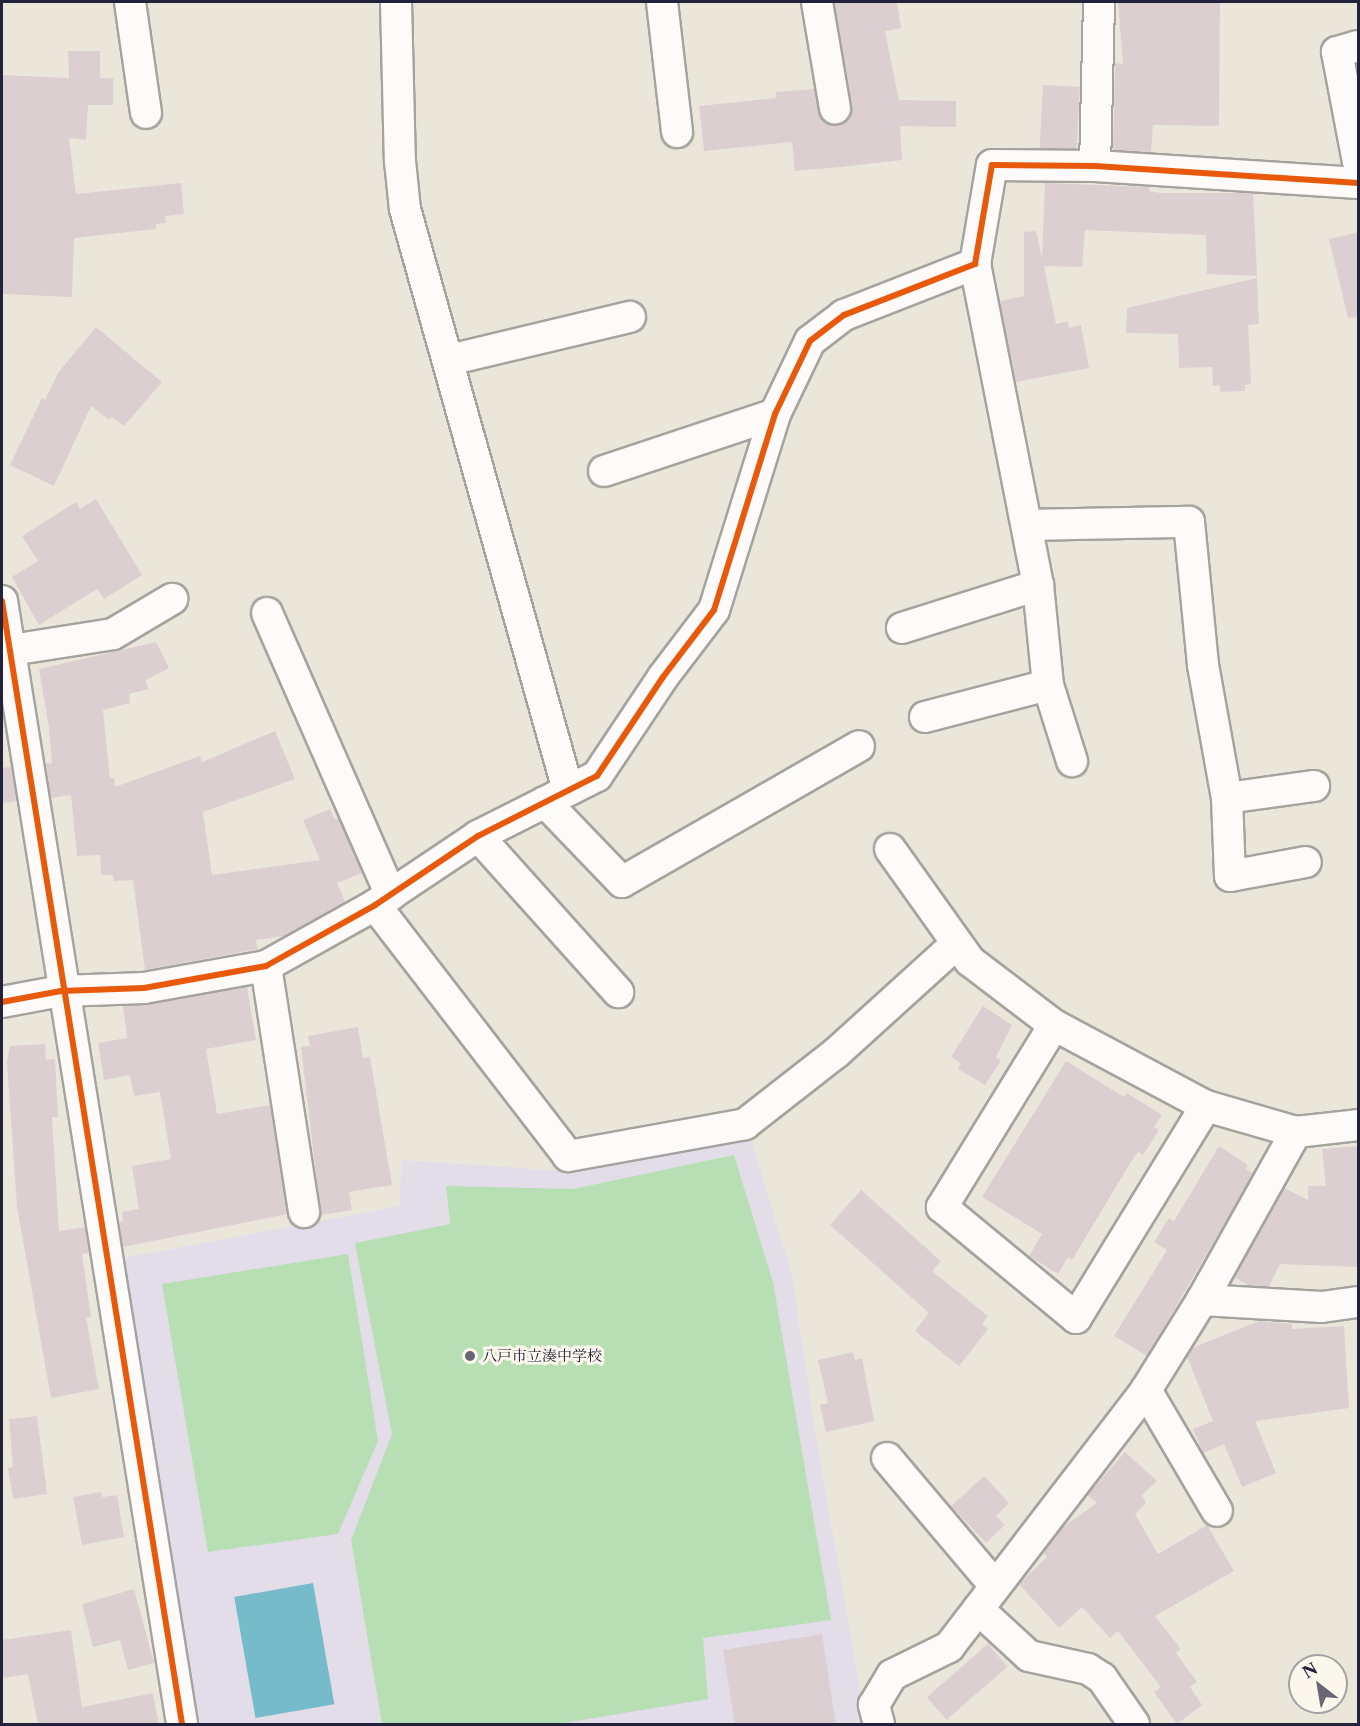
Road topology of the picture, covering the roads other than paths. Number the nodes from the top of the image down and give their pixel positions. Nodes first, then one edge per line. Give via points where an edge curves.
1 (130, 2) edge
2 (396, 2) edge
3 (662, 2) edge
4 (817, 2) edge
5 (1099, 2) edge
6 (1359, 46) edge
7 (835, 108) dead end
8 (146, 113) dead end
9 (677, 132) dead end
10 (1359, 162) edge
11 (1095, 166) junction
12 (1359, 183) edge
13 (975, 264) junction
14 (630, 317) dead end
15 (449, 360) junction
16 (775, 414) junction
17 (604, 471) dead end
18 (1027, 525) junction
19 (1038, 585) junction
20 (172, 599) dead end
21 (2, 601) edge
22 (267, 613) dead end
23 (902, 628) dead end
24 (6, 655) edge
25 (1048, 685) junction
26 (925, 717) dead end
27 (859, 746) dead end
28 (1072, 761) dead end
29 (1314, 786) dead end
30 (556, 796) junction
31 (1227, 798) junction
32 (478, 836) junction
33 (890, 849) dead end
34 (1306, 862) dead end
35 (383, 900) junction
36 (956, 944) junction
37 (266, 966) junction
38 (61, 991) junction
39 (618, 992) dead end
40 (2, 1002) edge
41 (1054, 1025) junction
42 (1206, 1106) junction
43 (1359, 1125) edge
44 (1296, 1132) junction
45 (304, 1212) dead end
46 (1202, 1300) junction
47 (1359, 1302) edge
48 (1146, 1390) junction
49 (887, 1458) dead end
50 (1217, 1511) dead end
51 (987, 1598) junction
52 (182, 1725) edge
53 (879, 1725) edge
54 (1134, 1725) edge

1 - 8 street
2 - 15 street via 405,209
3 - 9 street
4 - 7 street
5 - 11 street
6 - 10 street via 1337,52
11 - 12 street
11 - 13 street via 992,165
13 - 16 street via 844,315 810,341
13 - 18 street
14 - 15 street
15 - 30 street
16 - 17 street
16 - 30 street via 714,610 663,677 597,776
18 - 19 street
18 - 31 street via 1189,522 1203,665
19 - 23 street
19 - 25 street
20 - 24 street via 113,634
21 - 24 street
22 - 35 street
24 - 38 street
25 - 26 street
25 - 28 street
27 - 30 street via 622,882
29 - 31 street
30 - 32 street
31 - 34 street via 1230,876
32 - 35 street
32 - 39 street
33 - 36 street
35 - 36 street via 568,1156 745,1124 836,1053
35 - 37 street
36 - 41 street via 970,961
37 - 38 street via 144,988
37 - 45 street
38 - 40 street
38 - 52 street
41 - 42 street
41 - 42 street via 942,1207 1076,1318
42 - 44 street
43 - 44 street
44 - 46 street
46 - 47 street via 1322,1308
46 - 48 street
48 - 50 street
48 - 51 street
49 - 51 street
51 - 53 street via 949,1647 892,1675 874,1706
51 - 54 street via 1029,1656 1088,1669 1102,1678

